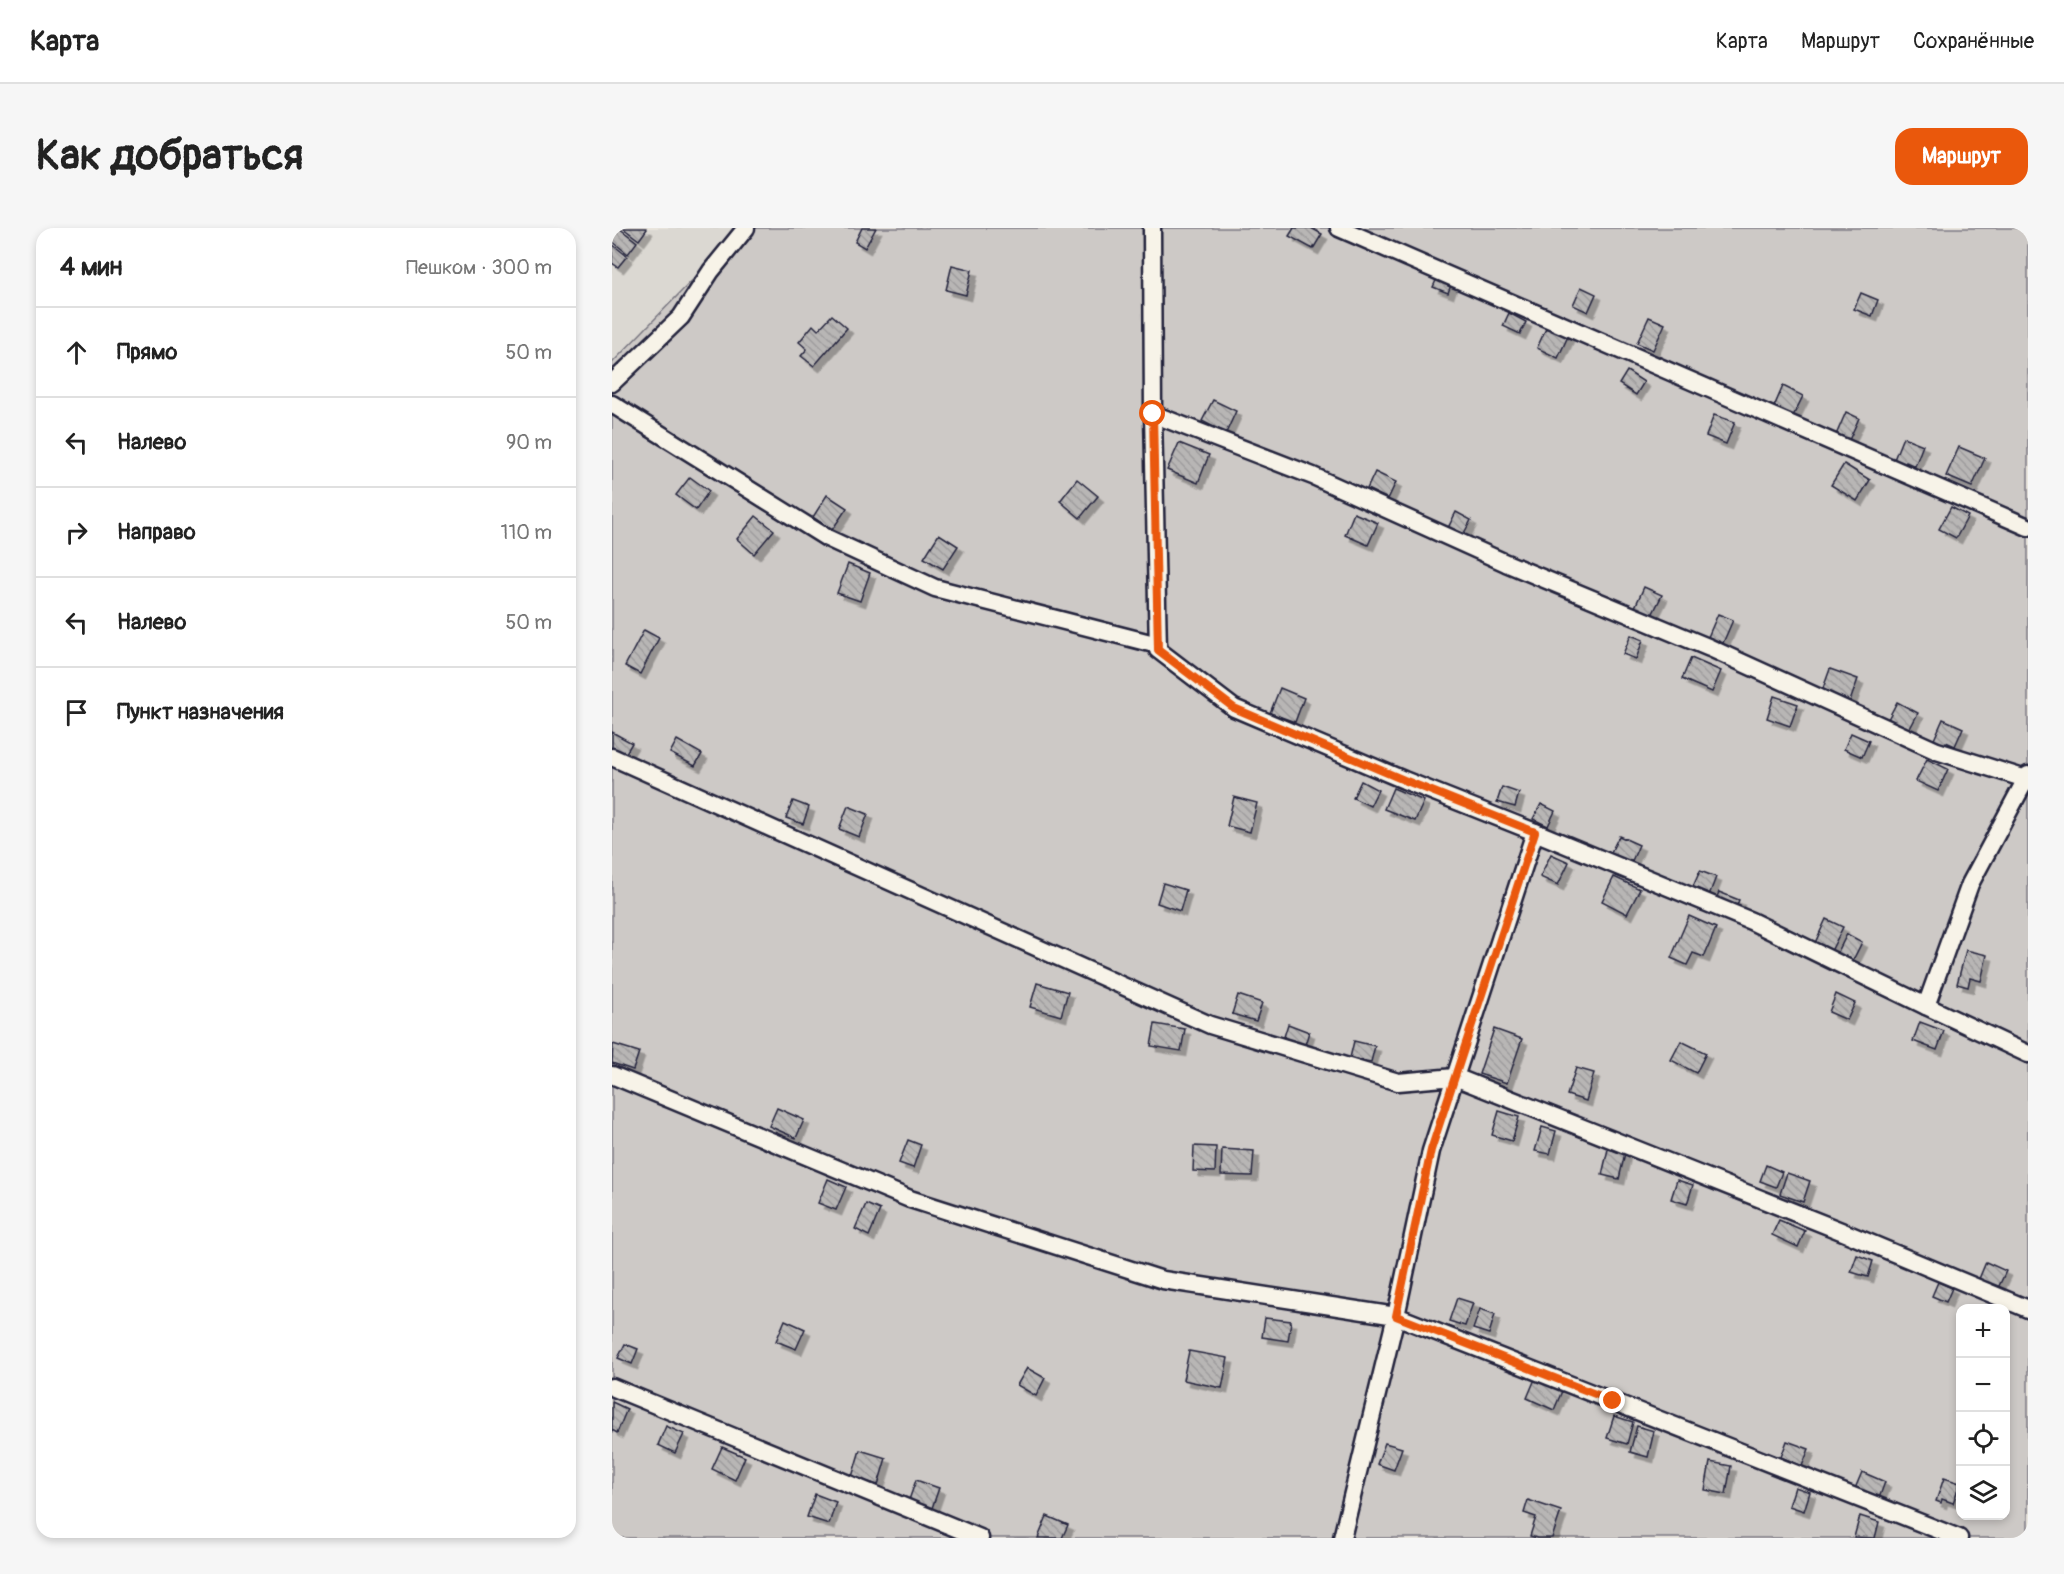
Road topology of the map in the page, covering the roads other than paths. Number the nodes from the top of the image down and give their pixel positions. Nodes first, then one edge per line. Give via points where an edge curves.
1 (746, 228) edge
2 (1152, 228) edge
3 (1339, 228) edge
4 (612, 383) edge
5 (612, 404) edge
6 (1153, 414) junction
7 (2028, 527) edge
8 (1158, 645) junction
9 (612, 757) edge
10 (2027, 777) edge
11 (1535, 832) junction
12 (1926, 1006) junction
13 (2028, 1054) edge
14 (612, 1076) edge
15 (1455, 1077) junction
16 (2028, 1309) edge
17 (1396, 1316) junction
18 (612, 1387) edge
19 (980, 1538) edge
20 (1342, 1538) edge
21 (1959, 1538) edge

1 - 4 lane via 681,317
2 - 6 lane
3 - 7 lane
5 - 8 lane via 827,538 935,588
6 - 8 lane
6 - 10 lane via 1313,476 1937,750
8 - 11 lane via 1158,650 1234,708
9 - 15 lane via 1210,1025 1398,1082
10 - 12 lane via 1970,884
11 - 12 lane via 1751,921
11 - 15 lane
12 - 13 lane
14 - 17 lane via 910,1199 1163,1280
15 - 16 lane
15 - 17 lane via 1431,1150
17 - 20 lane
17 - 21 lane
18 - 19 lane

